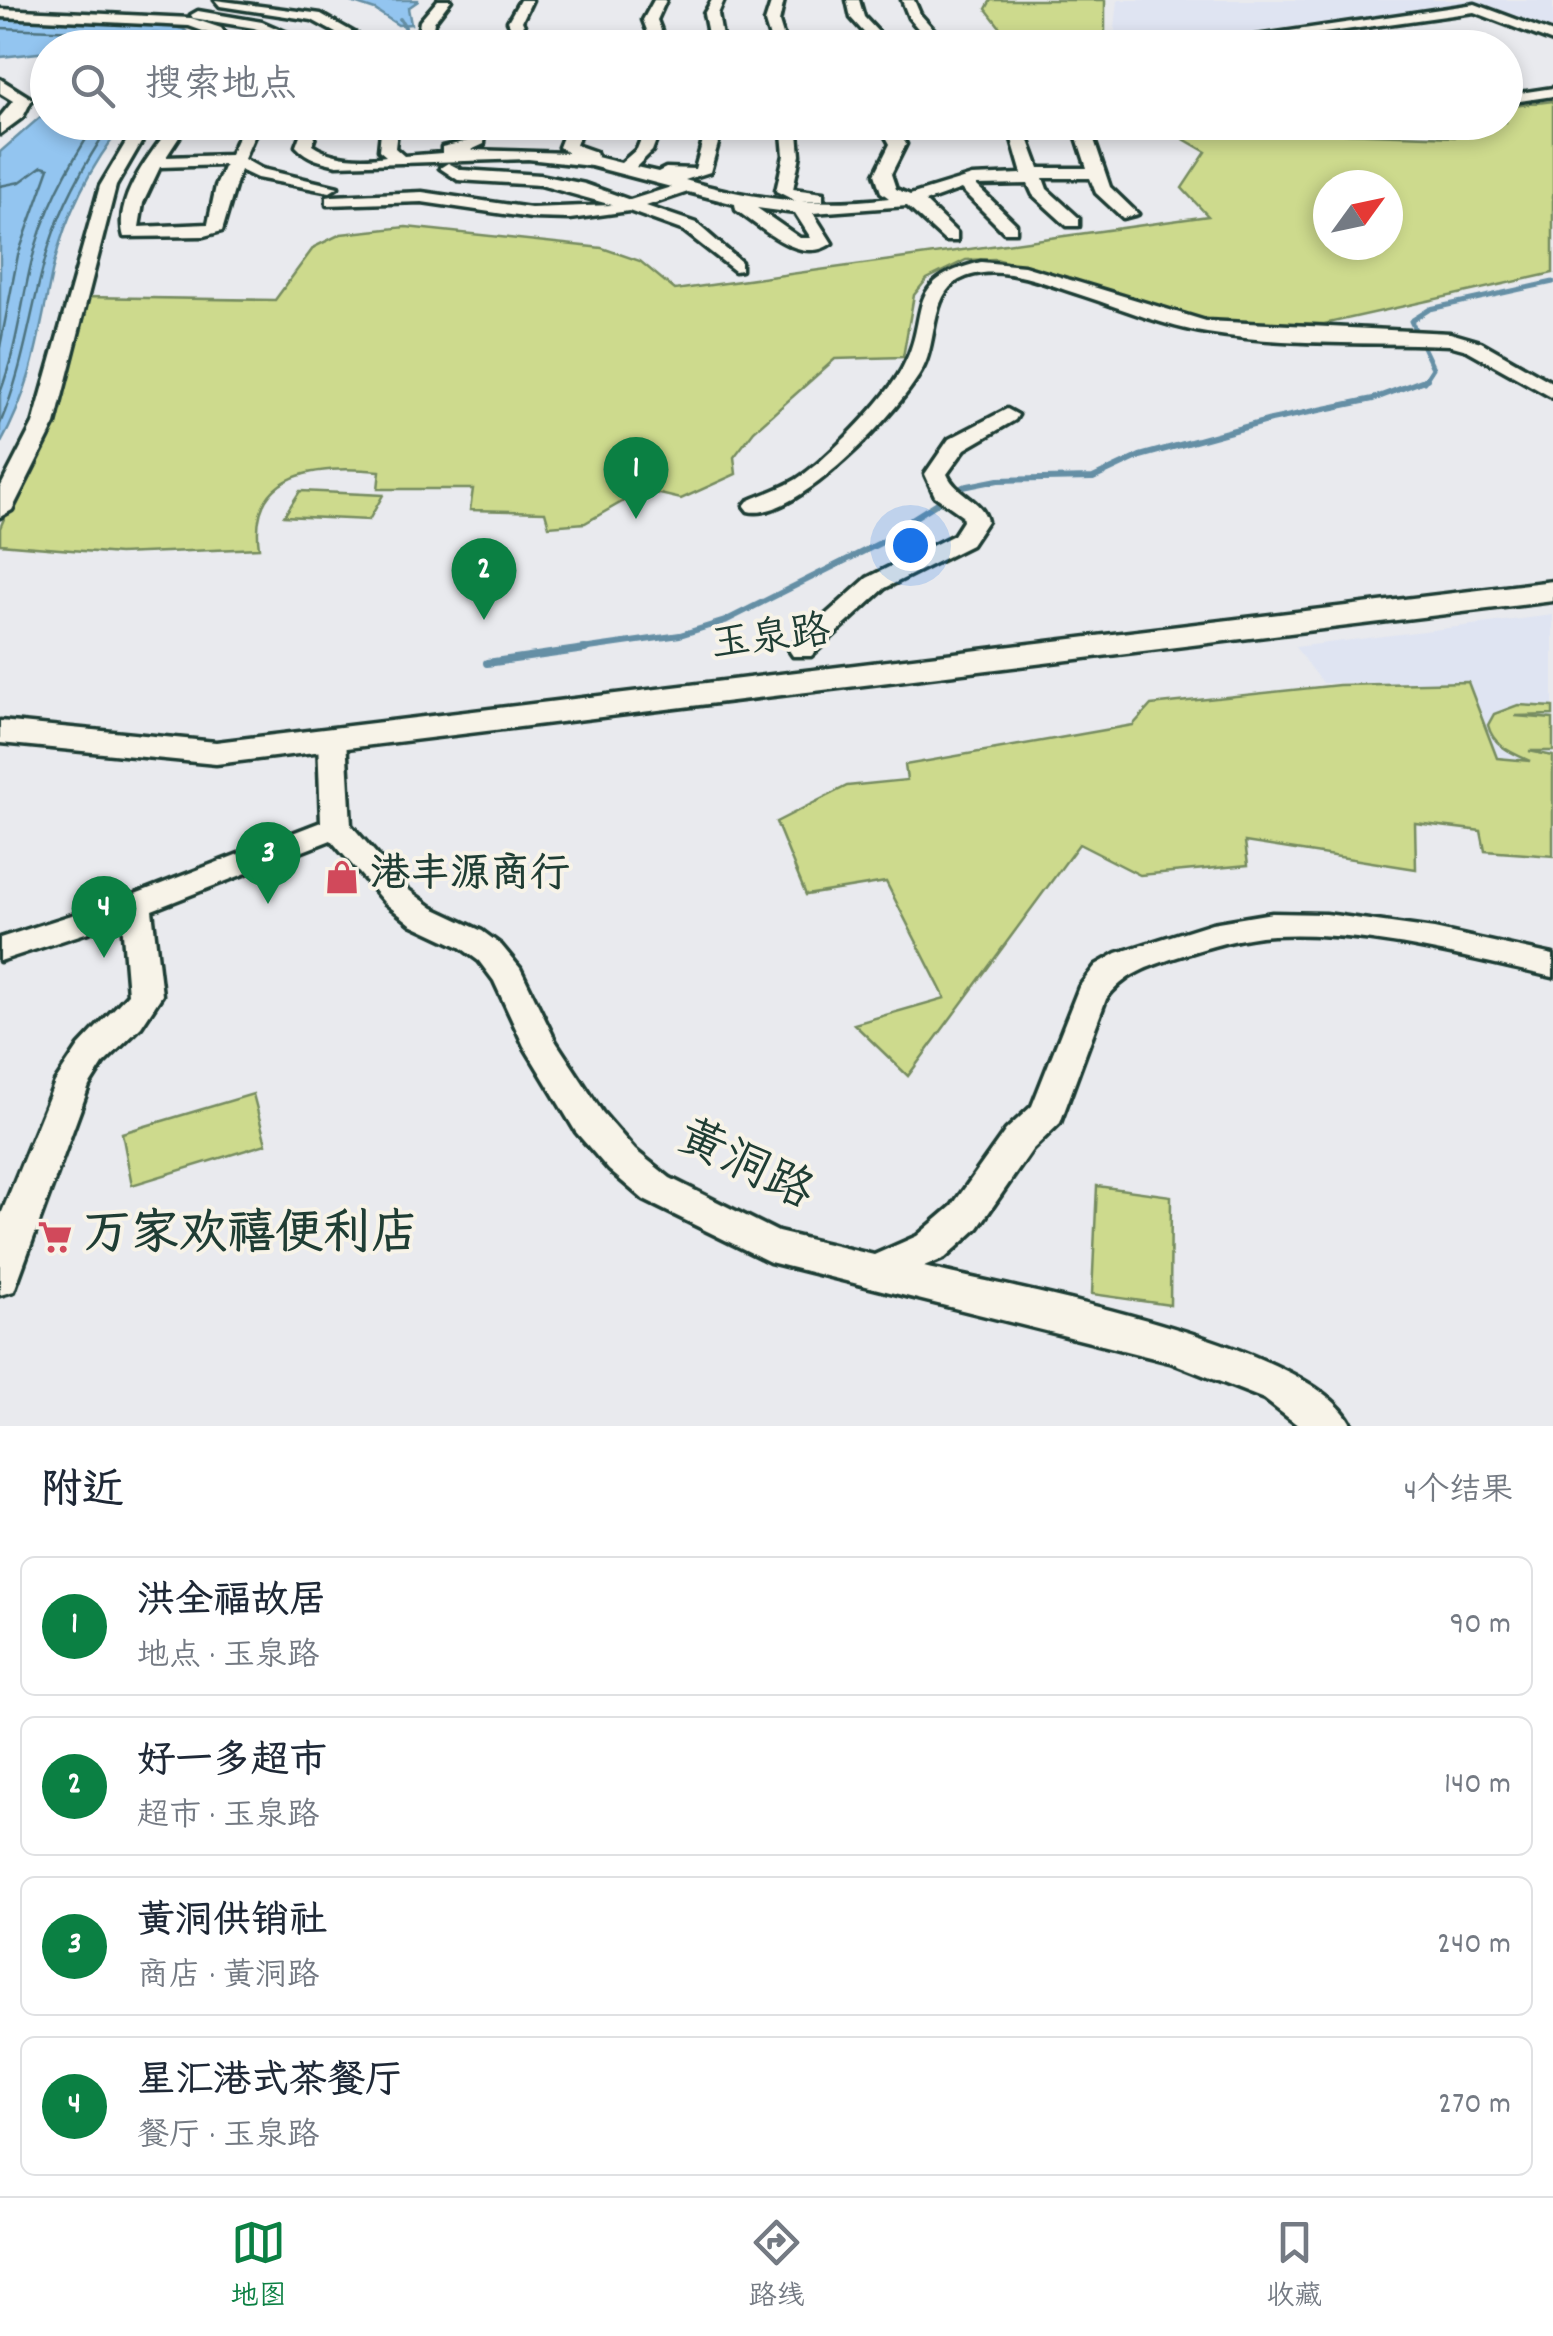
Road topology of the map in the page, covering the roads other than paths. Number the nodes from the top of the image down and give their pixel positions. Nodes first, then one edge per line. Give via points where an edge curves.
1 (196, 0) edge
2 (445, 0) edge
3 (526, 0) edge
4 (660, 0) edge
5 (718, 0) edge
6 (778, 0) edge
7 (853, 0) edge
8 (908, 0) edge
9 (0, 5) edge
10 (104, 6) edge
11 (0, 13) edge
12 (216, 30) edge
13 (274, 30) edge
14 (340, 30) edge
15 (426, 30) edge
16 (519, 30) edge
17 (654, 30) edge
18 (713, 30) edge
19 (774, 30) edge
20 (869, 30) edge
21 (927, 30) edge
22 (1313, 30) edge
23 (1553, 38) edge
24 (0, 85) edge
25 (1553, 92) edge
26 (1523, 97) edge
27 (0, 128) edge
28 (135, 140) edge
29 (170, 140) edge
30 (244, 140) edge
31 (306, 140) edge
32 (388, 140) edge
33 (476, 140) edge
34 (570, 140) edge
35 (649, 140) edge
36 (711, 140) edge
37 (791, 140) edge
38 (896, 140) edge
39 (1022, 140) edge
40 (1086, 140) edge
41 (394, 158) junction
42 (234, 160) junction
43 (155, 162) junction
44 (629, 165) junction
45 (448, 168) dead end
46 (1097, 173) junction
47 (1031, 176) junction
48 (964, 183) junction
49 (686, 187) junction
50 (888, 192) junction
51 (722, 197) junction
52 (910, 200) junction
53 (630, 207) junction
54 (801, 208) junction
55 (1129, 214) dead end
56 (1073, 222) dead end
57 (1010, 228) dead end
58 (951, 238) dead end
59 (735, 266) dead end
60 (1553, 392) edge
61 (1006, 415) dead end
62 (756, 506) dead end
63 (0, 510) edge
64 (1553, 591) edge
65 (802, 650) dead end
66 (0, 732) edge
67 (332, 739) junction
68 (336, 826) junction
69 (136, 906) junction
70 (0, 950) edge
71 (1553, 966) edge
72 (878, 1272) junction
73 (0, 1279) edge
74 (1331, 1426) edge

1 - 14 street via 268,6
2 - 15 street
3 - 16 street via 515,20
4 - 17 street via 650,20
5 - 18 street
6 - 19 street
7 - 20 street
8 - 21 street
9 - 10 street
10 - 13 street via 215,16
11 - 12 street via 191,22
22 - 23 street via 1475,8
24 - 27 street via 23,99
25 - 26 street
28 - 63 street via 108,186 44,424
29 - 43 street
30 - 42 street
31 - 41 street via 310,154 343,162
32 - 41 street
33 - 41 street via 472,147
34 - 44 street via 570,151
35 - 44 street
36 - 44 street via 702,172 678,175
37 - 50 street via 788,194
38 - 50 street via 883,174
39 - 47 street
40 - 46 street
41 - 44 street via 520,154
42 - 43 street
42 - 43 street via 216,226 130,233
42 - 53 street via 332,194 422,197 548,214
44 - 49 street
45 - 53 street via 458,175 559,184
46 - 47 street
46 - 55 street via 1106,196
47 - 48 street
47 - 56 street
48 - 52 street
48 - 57 street
49 - 51 street
49 - 53 street
50 - 52 street
51 - 54 street
51 - 54 street via 796,243 823,243
52 - 54 street
52 - 58 street
53 - 59 street via 690,228
60 - 62 street via 1474,346 1420,336 1225,330 1017,270 972,270 936,290 914,367 881,414 806,483
61 - 65 street via 948,453 936,474 950,496 973,512 975,522 963,540 876,583
64 - 67 street, 玉泉路
66 - 67 street, 玉泉路 via 216,754
67 - 68 street
68 - 69 street
68 - 72 street, 黄洞路 via 395,895 490,953 589,1122 657,1189 770,1246
69 - 70 street
69 - 73 street via 145,995 74,1082 16,1222
71 - 72 street via 1434,940 1272,924 1212,934 1129,961 1108,973 1091,995 1047,1113 1019,1140 965,1217 931,1247
72 - 74 street, 黄洞路 via 1173,1345 1279,1386

